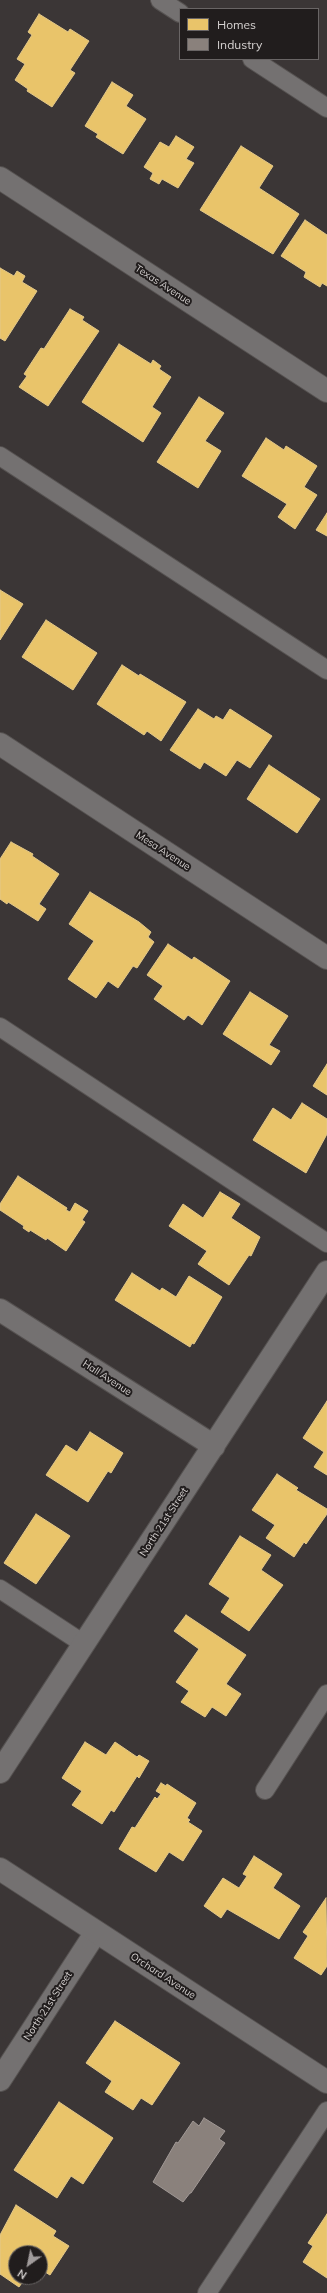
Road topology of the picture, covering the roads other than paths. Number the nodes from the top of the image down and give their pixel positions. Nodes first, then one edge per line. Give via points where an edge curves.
1 (160, 0) edge
2 (179, 12) edge
3 (254, 60) edge
4 (327, 108) edge
5 (0, 178) edge
6 (327, 391) edge
7 (0, 456) edge
8 (327, 670) edge
9 (0, 744) edge
10 (327, 958) edge
11 (0, 1027) edge
12 (327, 1243) edge
13 (327, 1272) edge
14 (0, 1310) edge
15 (214, 1446) junction
16 (0, 1589) edge
17 (84, 1644) junction
18 (327, 1694) edge
19 (0, 1772) edge
20 (265, 1790) dead end
21 (0, 1869) edge
22 (96, 1932) junction
23 (0, 2080) edge
24 (327, 2082) edge
25 (327, 2111) edge
26 (207, 2293) edge

1 - 2 lane
3 - 4 lane
5 - 6 street, Texas Avenue
7 - 8 lane
9 - 10 street, Mesa Avenue
11 - 12 lane
13 - 15 street, North 21st Street
14 - 15 street, Hall Avenue
15 - 17 street, North 21st Street
16 - 17 lane
17 - 19 street, North 21st Street
18 - 20 lane
21 - 22 street, Orchard Avenue
22 - 23 street, North 21st Street
22 - 24 street, Orchard Avenue
25 - 26 lane

